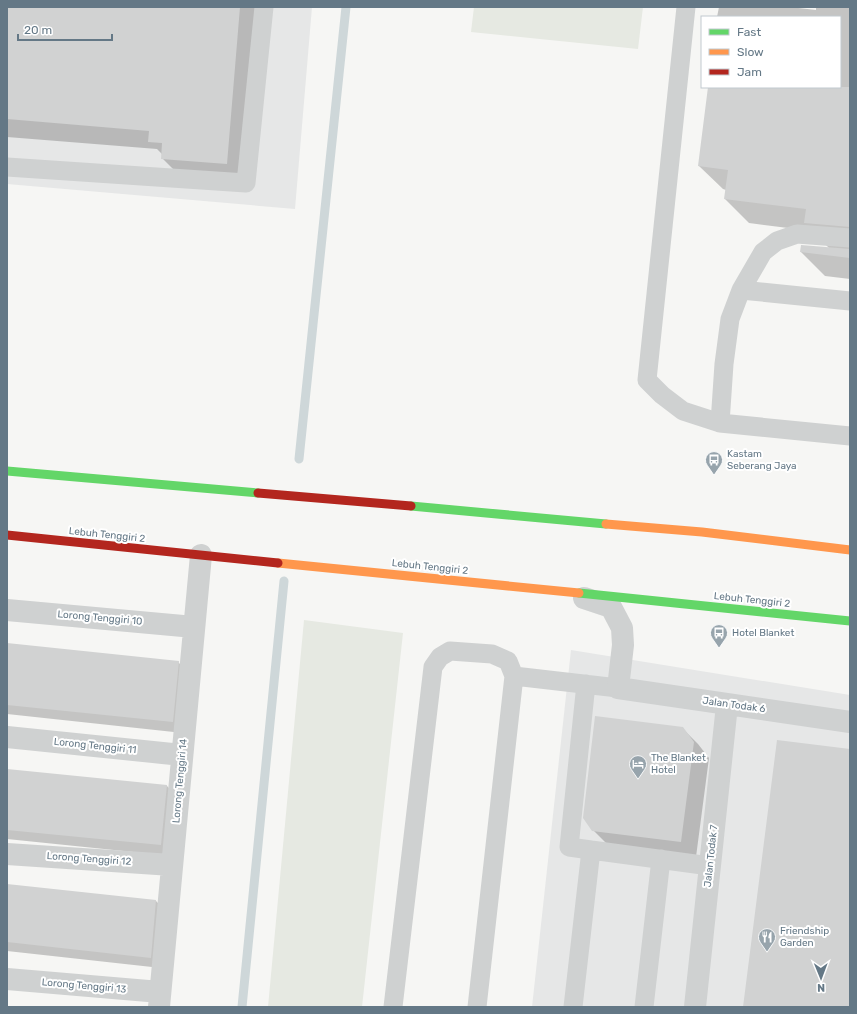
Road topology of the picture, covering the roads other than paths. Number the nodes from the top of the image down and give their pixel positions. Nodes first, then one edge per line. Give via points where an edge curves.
1 (264, 7) edge
2 (686, 7) edge
3 (7, 167) edge
4 (850, 238) edge
5 (741, 290) junction
6 (850, 301) edge
7 (720, 423) junction
8 (850, 436) edge
9 (7, 471) edge
10 (702, 532) junction
11 (7, 535) edge
12 (850, 550) edge
13 (795, 553) dead end
14 (200, 555) junction
15 (567, 593) junction
16 (7, 610) edge
17 (850, 621) edge
18 (194, 627) junction
19 (514, 676) junction
20 (586, 684) junction
21 (618, 688) junction
22 (727, 705) junction
23 (850, 722) edge
24 (7, 737) edge
25 (182, 755) junction
26 (591, 850) junction
27 (7, 854) edge
28 (661, 859) junction
29 (172, 865) junction
30 (710, 866) junction
31 (7, 979) edge
32 (159, 1000) edge
33 (393, 1007) edge
34 (476, 1007) edge
35 (573, 1007) edge
36 (644, 1007) edge
37 (695, 1007) edge

1 - 3 lane via 246,183
2 - 7 lane via 647,380 683,411
4 - 5 lane via 797,234 777,241 763,252
5 - 6 lane
5 - 7 lane via 730,319
7 - 8 lane
9 - 10 street
10 - 12 street
10 - 13 street
11 - 14 street, Lebuh Tenggiri 2
14 - 15 street, Lebuh Tenggiri 2
14 - 18 street, Lorong Tenggiri 14
15 - 17 street, Lebuh Tenggiri 2
15 - 21 street via 611,608 622,628 623,645
16 - 18 street, Lorong Tenggiri 10
18 - 25 street, Lorong Tenggiri 14
19 - 20 lane
19 - 33 lane via 508,661 492,654 450,651 440,657 433,668
19 - 34 lane
20 - 21 lane
20 - 26 lane via 569,847
21 - 22 street, Jalan Todak 6
22 - 23 street, Jalan Todak 6
22 - 30 street, Jalan Todak 7
24 - 25 street, Lorong Tenggiri 11
25 - 29 street, Lorong Tenggiri 14
26 - 28 lane
26 - 35 lane
27 - 29 street, Lorong Tenggiri 12
28 - 30 lane
28 - 36 lane
29 - 32 street, Lorong Tenggiri 14
30 - 37 street, Jalan Todak 7
31 - 32 street, Lorong Tenggiri 13

